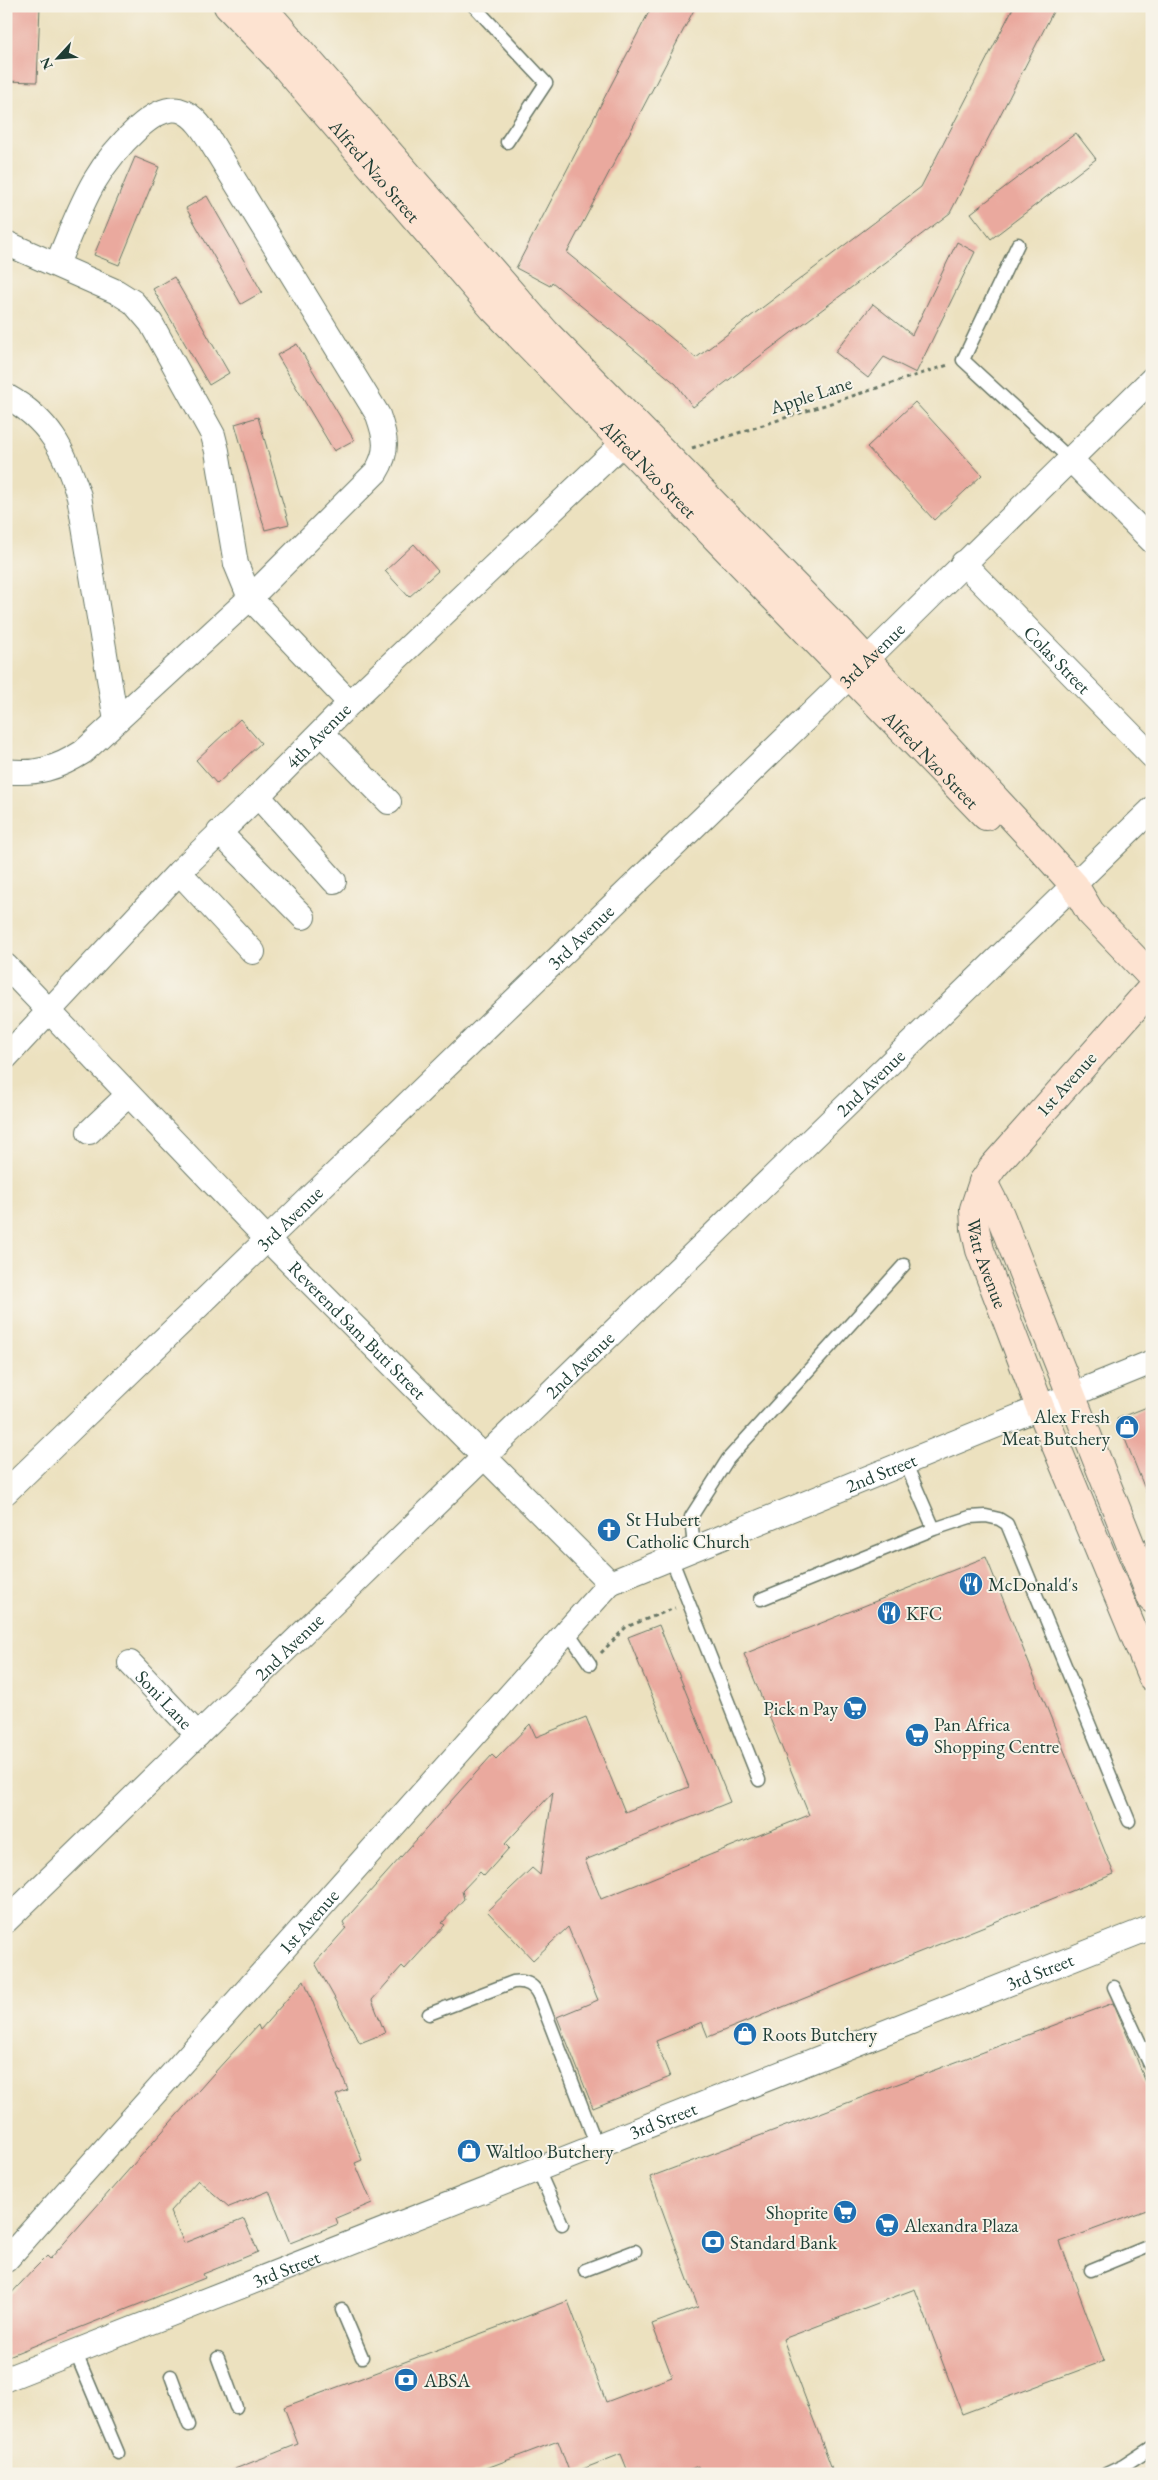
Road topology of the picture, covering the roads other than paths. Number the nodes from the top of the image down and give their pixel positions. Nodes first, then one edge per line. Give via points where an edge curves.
1 (228, 6) edge
2 (261, 6) edge
3 (474, 6) edge
4 (507, 142) dead end
5 (6, 242) edge
6 (1018, 244) dead end
7 (57, 264) junction
8 (1152, 379) edge
9 (6, 396) edge
10 (632, 435) junction
11 (1070, 459) junction
12 (1152, 541) edge
13 (963, 563) junction
14 (250, 598) junction
15 (858, 668) junction
16 (350, 703) junction
17 (116, 721) junction
18 (321, 732) junction
19 (1152, 756) edge
20 (6, 771) edge
21 (258, 796) junction
22 (389, 802) dead end
23 (1152, 809) edge
24 (219, 832) junction
25 (179, 872) junction
26 (334, 881) dead end
27 (1070, 890) junction
28 (303, 917) dead end
29 (253, 952) dead end
30 (6, 966) edge
31 (1152, 978) edge
32 (1152, 988) edge
33 (51, 1012) junction
34 (6, 1058) edge
35 (128, 1095) junction
36 (89, 1132) dead end
37 (983, 1182) junction
38 (268, 1240) junction
39 (904, 1265) dead end
40 (1152, 1362) edge
41 (1070, 1394) junction
42 (1040, 1407) junction
43 (484, 1457) junction
44 (905, 1462) junction
45 (6, 1492) edge
46 (934, 1529) junction
47 (694, 1548) junction
48 (671, 1558) junction
49 (610, 1583) junction
50 (761, 1599) dead end
51 (1152, 1599) edge
52 (568, 1632) junction
53 (130, 1663) dead end
54 (590, 1664) road end
55 (1152, 1677) edge
56 (198, 1735) junction
57 (759, 1780) dead end
58 (1129, 1821) dead end
59 (6, 1921) edge
60 (1152, 1928) edge
61 (1114, 1988) dead end
62 (429, 2014) dead end
63 (1152, 2069) edge
64 (597, 2146) junction
65 (538, 2170) junction
66 (562, 2224) dead end
67 (1152, 2245) edge
68 (10, 2247) edge
69 (635, 2251) dead end
70 (585, 2270) dead end
71 (1091, 2270) dead end
72 (342, 2310) dead end
73 (75, 2352) junction
74 (362, 2357) dead end
75 (218, 2358) dead end
76 (172, 2376) dead end
77 (6, 2379) edge
78 (236, 2407) dead end
79 (189, 2425) dead end
80 (1152, 2447) edge
81 (118, 2453) dead end
82 (1106, 2474) edge

1 - 10 street, Alfred Nzo Street via 278,58 493,308
2 - 10 street, Alfred Nzo Street
3 - 4 lane via 546,83
5 - 7 street
6 - 11 lane via 963,360
7 - 14 street via 133,302 151,323 218,451 236,564
7 - 14 street via 90,186 110,157 145,122 158,114 178,110 200,126 378,415 387,444 376,472
8 - 11 street, 3rd Avenue
9 - 17 street via 30,409 57,443 79,496
10 - 15 street, Alfred Nzo Street
10 - 15 street, Alfred Nzo Street via 668,456
10 - 16 street, 4th Avenue
11 - 12 street
11 - 13 street, 3rd Avenue
13 - 15 street, 3rd Avenue
13 - 19 street, Colas Street
14 - 16 street
14 - 17 street
15 - 27 street, Alfred Nzo Street
15 - 38 street, 3rd Avenue
16 - 18 street, 4th Avenue
17 - 20 street via 65,764 40,772
18 - 21 street, 4th Avenue
18 - 22 street
21 - 24 street, 4th Avenue
21 - 26 street
23 - 27 street, 2nd Avenue
24 - 25 street, 4th Avenue
24 - 28 street
25 - 29 street
25 - 33 street, 4th Avenue
27 - 31 street, Alfred Nzo Street
27 - 43 street, 2nd Avenue
30 - 33 street, Reverend Sam Buti Street
32 - 37 street, 1st Avenue via 1016,1140
33 - 34 street, 4th Avenue
33 - 35 street, Reverend Sam Buti Street
35 - 36 street
35 - 38 street, Reverend Sam Buti Street
37 - 41 street, Watt Avenue via 1000,1216
37 - 42 street, Watt Avenue via 974,1209 974,1228
38 - 43 street, Reverend Sam Buti Street
38 - 45 street, 3rd Avenue
39 - 47 lane via 728,1458 691,1517
40 - 41 street, 2nd Street
41 - 42 street, 2nd Street
41 - 51 street, Watt Avenue
42 - 44 street, 2nd Street
42 - 55 street, Watt Avenue
43 - 49 street, Reverend Sam Buti Street
43 - 56 street, 2nd Avenue
44 - 46 lane
44 - 47 street, 2nd Street
46 - 50 lane
46 - 58 lane via 978,1516 999,1519 1007,1524
47 - 48 street, 2nd Street
48 - 49 street, 2nd Street
48 - 57 lane
49 - 52 street, 1st Avenue
52 - 54 lane
52 - 68 street, 1st Avenue
53 - 56 street, Soni Lane
56 - 59 street, 2nd Avenue
60 - 64 street, 3rd Street
61 - 63 lane
62 - 64 lane via 522,1980 537,1990
64 - 65 street, 3rd Street
65 - 66 lane
65 - 73 street, 3rd Street
67 - 71 lane
69 - 70 lane
72 - 74 lane
73 - 77 street, 3rd Street
73 - 81 lane
75 - 78 lane
76 - 79 lane
80 - 82 lane

